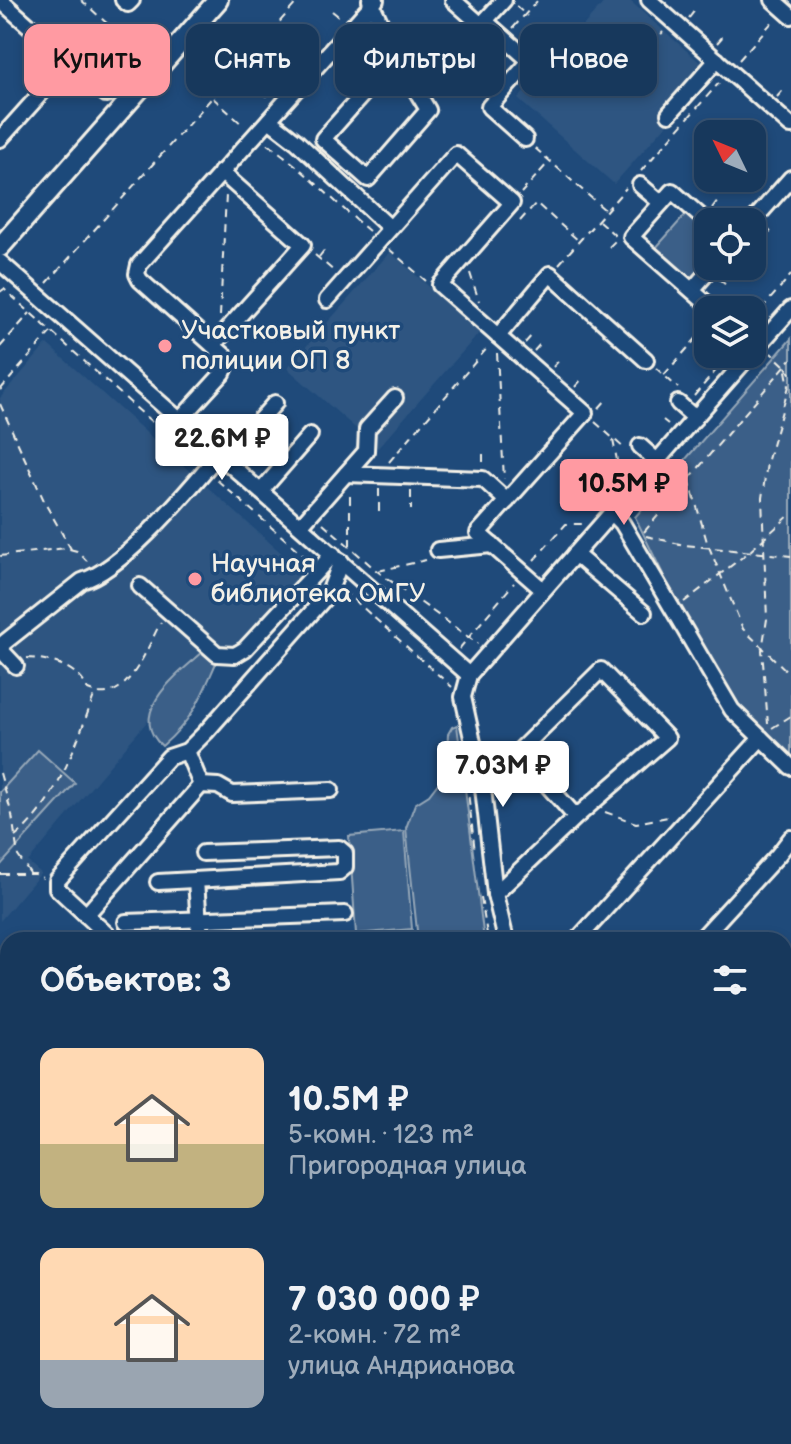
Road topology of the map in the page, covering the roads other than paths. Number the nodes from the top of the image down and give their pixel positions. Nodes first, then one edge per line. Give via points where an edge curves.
1 (0, 0) edge
2 (123, 0) edge
3 (132, 0) edge
4 (218, 0) edge
5 (453, 0) edge
6 (506, 0) edge
7 (649, 0) edge
8 (373, 1) edge
9 (485, 21) junction
10 (27, 24) edge
11 (379, 24) edge
12 (396, 57) joint
13 (717, 60) junction
14 (39, 96) edge
15 (669, 114) dead end
16 (269, 120) junction
17 (791, 126) edge
18 (0, 139) edge
19 (525, 139) road end
20 (224, 175) junction
21 (791, 178) edge
22 (640, 185) dead end
23 (661, 203) junction
24 (764, 208) edge
25 (694, 211) edge
26 (390, 228) junction
27 (0, 247) edge
28 (0, 262) edge
29 (701, 280) edge
30 (692, 290) junction
31 (699, 296) edge
32 (327, 300) dead end
33 (791, 309) edge
34 (493, 332) junction
35 (766, 338) edge
36 (216, 342) junction
37 (646, 360) road end
38 (739, 368) edge
39 (678, 396) road end
40 (395, 398) dead end
41 (275, 403) dead end
42 (692, 416) junction
43 (180, 420) junction
44 (310, 435) dead end
45 (640, 446) dead end
46 (222, 457) junction
47 (657, 461) junction
48 (348, 474) junction
49 (261, 491) junction
50 (507, 501) junction
51 (612, 513) junction
52 (301, 525) junction
53 (492, 545) junction
54 (438, 550) road end
55 (575, 554) junction
56 (337, 558) junction
57 (140, 586) dead end
58 (543, 590) junction
59 (644, 613) dead end
60 (0, 647) edge
61 (19, 662) road end
62 (469, 675) junction
63 (761, 738) junction
64 (187, 751) junction
65 (791, 767) edge
66 (201, 785) junction
67 (331, 790) dead end
68 (576, 817) junction
69 (791, 838) edge
70 (203, 853) dead end
71 (196, 880) junction
72 (158, 882) dead end
73 (495, 894) junction
74 (345, 914) dead end
75 (86, 915) junction
76 (199, 920) junction
77 (126, 922) dead end
78 (104, 932) edge
79 (200, 932) edge
80 (504, 932) edge
81 (593, 932) edge
82 (707, 932) edge

1 - 10 street
2 - 3 street
4 - 27 main road
5 - 9 street via 481,25
6 - 9 street
7 - 13 street
8 - 11 street
8 - 16 street
9 - 19 street via 530,61 489,107
12 - 12 street via 428,110 368,179 323,139
13 - 15 street
13 - 17 street
14 - 18 street
16 - 20 street
16 - 26 street
20 - 36 street via 303,245
20 - 36 street via 144,259 137,274
21 - 24 street
22 - 23 street
23 - 25 street via 672,191
23 - 30 street via 631,237
26 - 32 street
26 - 34 street via 456,154 512,203 440,285
28 - 43 street
29 - 30 street
30 - 31 street
33 - 35 street
34 - 37 street via 550,274
34 - 50 street via 585,413
36 - 43 street via 228,362 223,373
38 - 42 street
39 - 42 street
40 - 48 street via 367,429 366,451
41 - 46 street
42 - 47 street
43 - 46 street
44 - 49 street
45 - 47 street
46 - 49 street
46 - 60 street via 120,561 82,581
47 - 51 street
48 - 50 street via 483,479
48 - 52 street
49 - 52 street
50 - 53 street via 478,533
51 - 55 street
51 - 63 street via 732,710
52 - 56 street
53 - 54 street
53 - 58 street
55 - 58 street
55 - 59 street
56 - 57 street via 235,655 217,654
56 - 62 street
56 - 64 street via 329,593
58 - 62 street
60 - 61 street
62 - 73 street via 463,697 483,788
63 - 65 street
63 - 81 street
64 - 66 street
64 - 75 street via 169,757 57,881 57,888
66 - 67 street via 232,794
66 - 75 street
68 - 68 street via 518,752 601,670 667,738
68 - 73 street
69 - 82 street
70 - 71 street via 339,848 345,853 345,867 339,872
71 - 72 street
71 - 76 street
73 - 80 street
74 - 76 street
75 - 78 street
76 - 77 street
76 - 79 street

